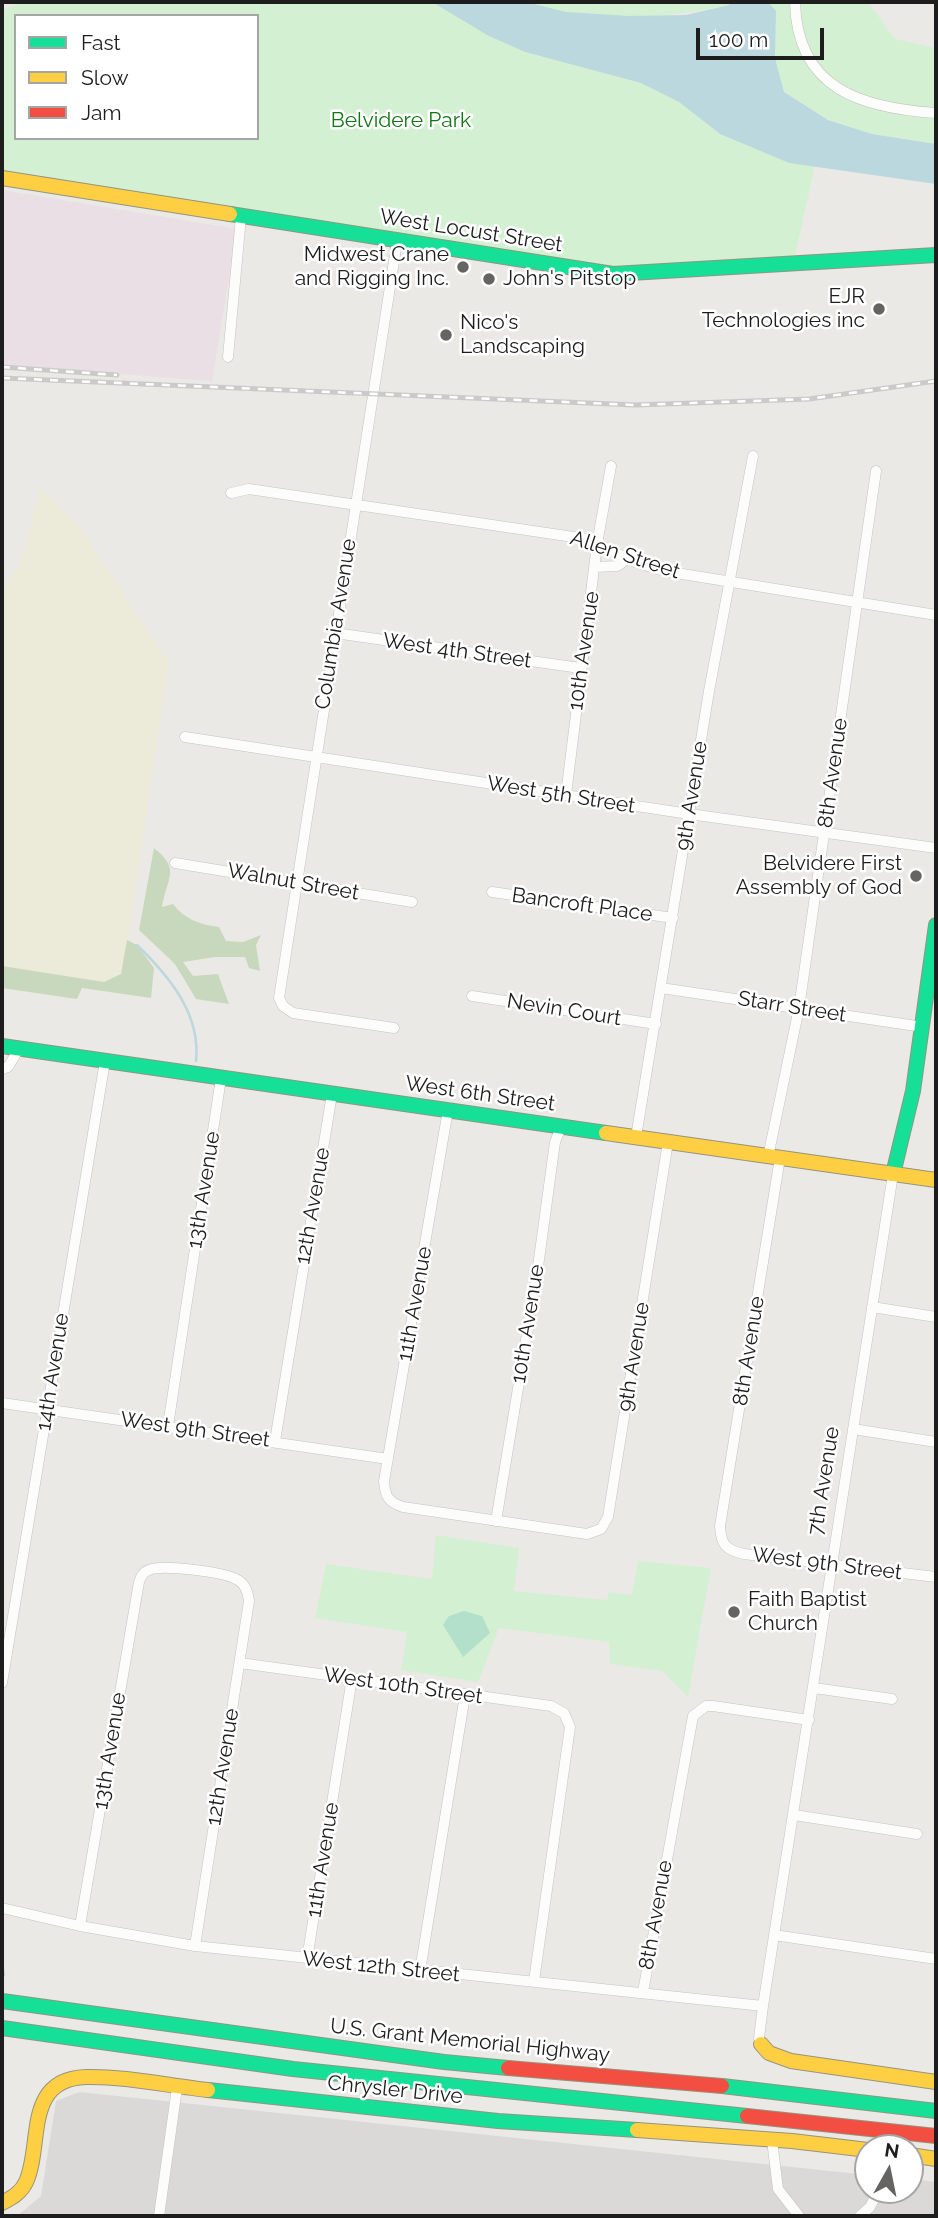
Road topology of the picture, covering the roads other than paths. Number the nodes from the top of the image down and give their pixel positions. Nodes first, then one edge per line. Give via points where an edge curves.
1 (795, 2) edge
2 (936, 113) edge
3 (2, 178) edge
4 (241, 217) junction
5 (397, 242) junction
6 (936, 255) edge
7 (228, 357) dead end
8 (753, 456) dead end
9 (611, 467) dead end
10 (876, 471) dead end
11 (232, 493) dead end
12 (355, 504) junction
13 (597, 544) junction
14 (628, 559) junction
15 (595, 567) junction
16 (729, 583) junction
17 (857, 603) junction
18 (936, 615) edge
19 (334, 633) junction
20 (580, 668) junction
21 (186, 737) dead end
22 (314, 758) junction
23 (566, 795) junction
24 (689, 814) junction
25 (824, 833) junction
26 (936, 848) edge
27 (175, 863) dead end
28 (295, 883) junction
29 (492, 892) dead end
30 (412, 902) dead end
31 (673, 918) junction
32 (936, 925) edge
33 (662, 988) junction
34 (472, 996) dead end
35 (799, 1008) junction
36 (656, 1024) junction
37 (923, 1027) junction
38 (394, 1028) dead end
39 (2, 1046) edge
40 (19, 1049) junction
41 (105, 1061) junction
42 (2, 1069) edge
43 (221, 1079) junction
44 (332, 1094) junction
45 (448, 1110) junction
46 (561, 1127) junction
47 (636, 1137) junction
48 (668, 1142) junction
49 (774, 1158) junction
50 (893, 1174) junction
51 (936, 1180) edge
52 (872, 1307) junction
53 (936, 1317) edge
54 (2, 1403) edge
55 (46, 1410) junction
56 (167, 1426) junction
57 (853, 1429) junction
58 (275, 1441) junction
59 (936, 1442) edge
60 (388, 1459) junction
61 (495, 1521) junction
62 (722, 1543) joint
63 (832, 1564) junction
64 (936, 1577) edge
65 (246, 1588) joint
66 (240, 1663) junction
67 (352, 1678) junction
68 (2, 1683) edge
69 (814, 1688) junction
70 (465, 1695) junction
71 (892, 1699) dead end
72 (809, 1720) junction
73 (794, 1815) junction
74 (916, 1834) dead end
75 (2, 1908) edge
76 (80, 1926) junction
77 (774, 1935) junction
78 (195, 1946) junction
79 (307, 1959) junction
80 (936, 1959) edge
81 (420, 1971) junction
82 (534, 1981) junction
83 (643, 1992) junction
84 (2, 1994) edge
85 (2, 2001) edge
86 (763, 2006) junction
87 (121, 2019) junction
88 (2, 2028) edge
89 (2, 2036) edge
90 (761, 2044) joint
91 (143, 2048) junction
92 (936, 2082) edge
93 (177, 2088) junction
94 (936, 2111) edge
95 (936, 2136) edge
96 (772, 2140) junction
97 (854, 2149) edge
98 (2, 2203) edge
99 (159, 2216) edge
100 (799, 2216) edge

1 - 2 street via 800,38 824,81 874,104
3 - 4 street, West Locust Street
4 - 5 street, West Locust Street
4 - 7 street
5 - 6 street, West Locust Street via 613,274
5 - 12 street, Columbia Avenue
8 - 16 street, 9th Avenue
9 - 13 street, 10th Avenue
10 - 17 street, 8th Avenue
11 - 12 street, Allen Street via 249,489
12 - 13 street, Allen Street
12 - 19 street, Columbia Avenue
13 - 14 street, Allen Street
13 - 15 street, 10th Avenue
14 - 15 street via 617,566
14 - 16 street, Allen Street
15 - 20 street, 10th Avenue
16 - 17 street, Allen Street
16 - 24 street, 9th Avenue
17 - 18 street, Allen Street
17 - 25 street, 8th Avenue
19 - 20 street, West 4th Street
19 - 22 street, Columbia Avenue
20 - 23 street, 10th Avenue
21 - 22 street, West 5th Street
22 - 23 street, West 5th Street
22 - 28 street, Columbia Avenue
23 - 24 street, West 5th Street
24 - 25 street, West 5th Street
24 - 31 street, 9th Avenue
25 - 26 street, West 5th Street
25 - 35 street, 8th Avenue
27 - 28 street, Walnut Street
28 - 30 street, Walnut Street
28 - 38 street, Columbia Avenue via 279,998 283,1006 293,1013
29 - 31 street, Bancroft Place
31 - 33 street, 9th Avenue
32 - 37 street, 7th Avenue
33 - 35 street, Starr Street
33 - 36 street, 9th Avenue
34 - 36 street, Nevin Court
35 - 37 street, Starr Street
35 - 49 street, 8th Avenue
36 - 47 street, 9th Avenue
37 - 50 street, 7th Avenue
39 - 40 street, West 6th Street
40 - 41 street, West 6th Street
40 - 42 street
41 - 43 street, West 6th Street
41 - 55 street, 14th Avenue
43 - 44 street, West 6th Street
43 - 56 street, 13th Avenue
44 - 45 street, West 6th Street
44 - 58 street, 12th Avenue
45 - 46 street, West 6th Street
45 - 60 street, 11th Avenue
46 - 47 street, West 6th Street
46 - 61 street, 10th Avenue
47 - 48 street, West 6th Street
48 - 49 street, West 6th Street
48 - 61 street, 9th Avenue via 608,1517 601,1529 587,1534
49 - 50 street, West 6th Street
49 - 62 street, 8th Avenue via 720,1526
50 - 51 street, West 6th Street
50 - 52 street, 7th Avenue
52 - 53 street
52 - 57 street, 7th Avenue
54 - 55 street, West 9th Street
55 - 56 street, West 9th Street
55 - 68 street, 14th Avenue
56 - 58 street, West 9th Street
57 - 59 street
57 - 63 street, 7th Avenue
58 - 60 street, West 9th Street
60 - 61 street, 11th Avenue via 387,1498 402,1507
62 - 63 street, West 9th Street via 728,1550 744,1554
63 - 64 street, West 9th Street
63 - 69 street, 7th Avenue
65 - 66 street, 12th Avenue via 249,1601
65 - 76 street, 13th Avenue via 222,1574 156,1568 141,1576
66 - 67 street, West 10th Street
66 - 78 street, 12th Avenue
67 - 70 street, West 10th Street
67 - 79 street, 11th Avenue
69 - 71 street
69 - 72 street, 7th Avenue
70 - 81 street
70 - 82 street, West 10th Street via 551,1706 564,1713 570,1727
72 - 73 street, 7th Avenue
72 - 83 street, 8th Avenue via 713,1706 693,1716
73 - 74 street
73 - 77 street, 7th Avenue
75 - 76 street, West 12th Street
76 - 78 street, West 12th Street
77 - 80 street
77 - 86 street, 7th Avenue
78 - 79 street, West 12th Street
79 - 81 street, West 12th Street
81 - 82 street, West 12th Street
82 - 83 street, West 12th Street
83 - 86 street, West 12th Street
84 - 87 street via 72,2004
85 - 87 street, U.S. Grant Memorial Highway
86 - 90 street, 7th Avenue
87 - 94 street, U.S. Grant Memorial Highway via 444,2062 771,2090
88 - 91 street
89 - 91 street
90 - 92 street via 769,2053 792,2061
91 - 95 street via 519,2095
93 - 96 street, Chrysler Drive via 498,2121
93 - 98 street, Chrysler Drive via 96,2077 60,2082 39,2108 27,2180
93 - 99 street
96 - 97 street, Chrysler Drive
96 - 100 street via 778,2189

